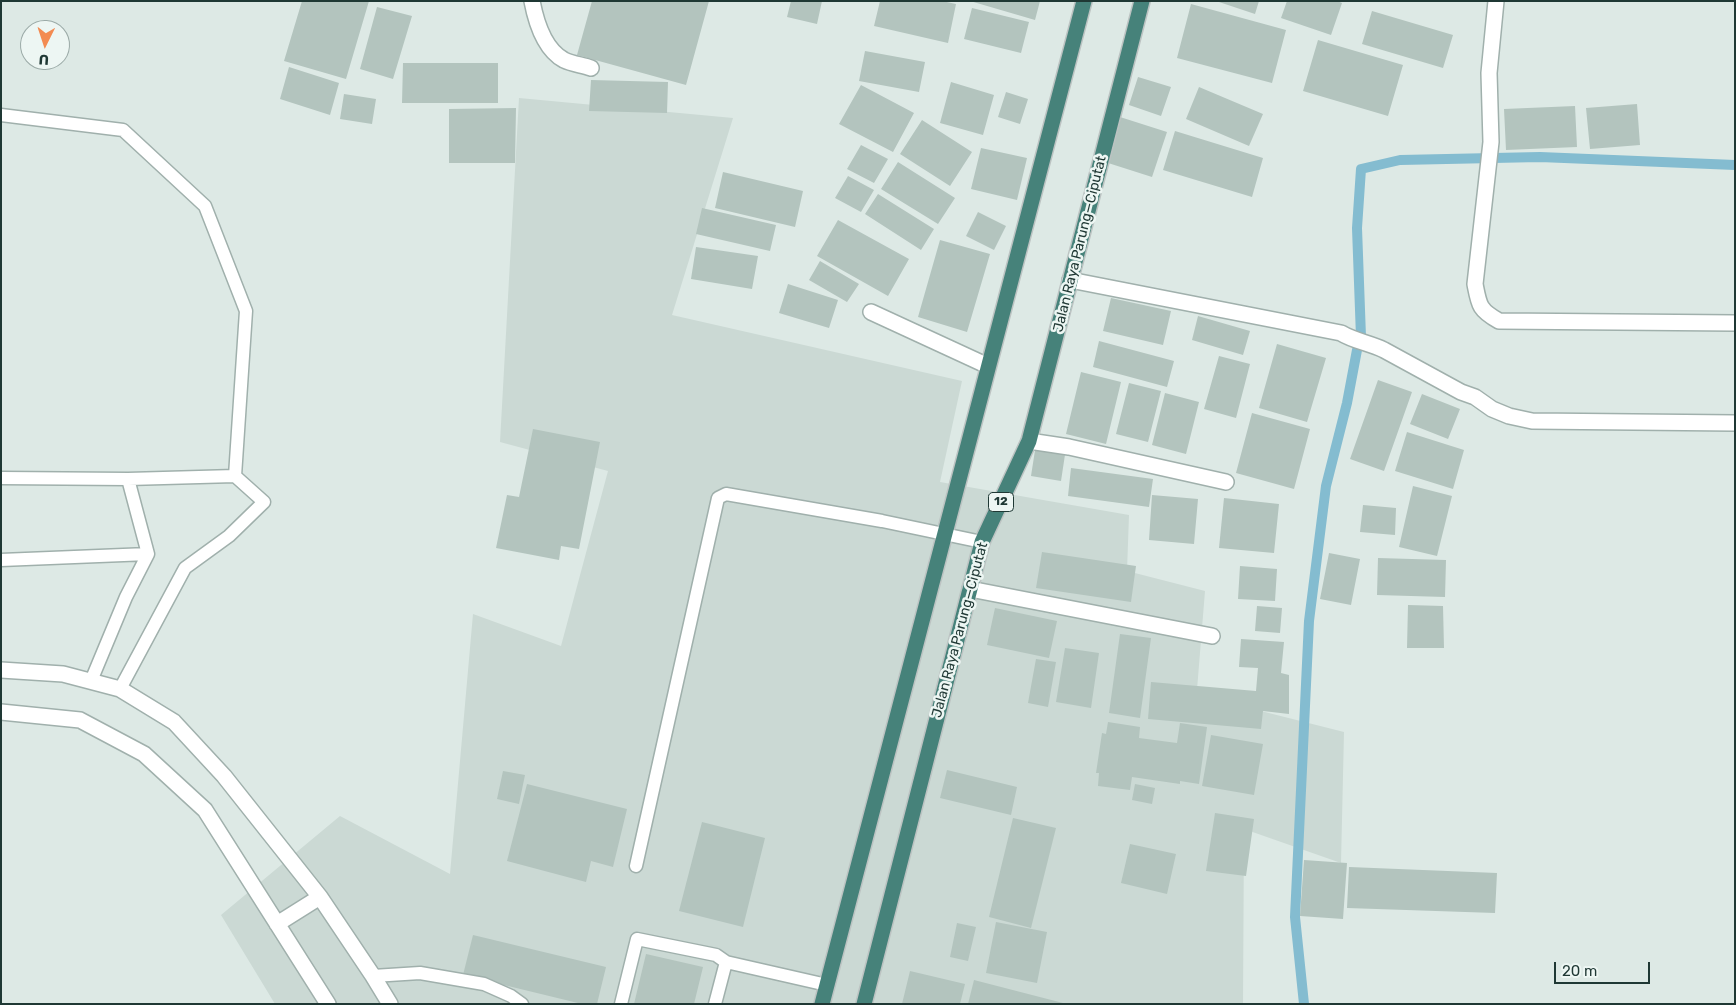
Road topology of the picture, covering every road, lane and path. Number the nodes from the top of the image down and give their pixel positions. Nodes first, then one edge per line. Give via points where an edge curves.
1 (532, 1) edge
2 (1084, 1) edge
3 (1142, 1) edge
4 (1496, 1) edge
5 (591, 68) dead end
6 (1, 115) edge
7 (1070, 280) junction
8 (870, 312) dead end
9 (1735, 323) edge
10 (988, 366) junction
11 (1735, 423) edge
12 (1029, 441) junction
13 (235, 476) junction
14 (1, 478) edge
15 (128, 478) junction
16 (1226, 482) dead end
17 (944, 534) junction
18 (982, 542) junction
19 (148, 554) junction
20 (1, 560) edge
21 (970, 589) junction
22 (1212, 636) dead end
23 (1, 670) edge
24 (91, 682) junction
25 (120, 689) junction
26 (1, 712) edge
27 (636, 866) dead end
28 (320, 897) junction
29 (277, 924) junction
30 (726, 962) junction
31 (373, 976) junction
32 (827, 985) junction
33 (328, 1004) edge
34 (390, 1004) edge
35 (522, 1004) edge
36 (621, 1004) edge
37 (715, 1004) edge
38 (822, 1004) edge
39 (864, 1004) edge

1 - 5 street via 548,45 564,60
2 - 10 highway
3 - 7 highway, Jalan Raya Parung—Ciputat / 12
4 - 9 street via 1489,73 1491,142 1475,284 1478,301 1485,314 1499,322
6 - 13 lane via 124,130 205,206 246,310
7 - 11 street via 1341,333 1350,339 1375,345 1492,409 1532,421
7 - 12 highway, Jalan Raya Parung—Ciputat / 12
8 - 10 street
10 - 17 highway
12 - 16 street
12 - 18 highway, Jalan Raya Parung—Ciputat / 12
13 - 15 lane
13 - 25 lane via 264,502 229,536 184,568
14 - 15 lane
15 - 19 lane
17 - 18 lane
17 - 27 lane via 726,494 718,498
17 - 32 highway
18 - 21 highway, Jalan Raya Parung—Ciputat / 12
19 - 20 lane
19 - 24 lane via 126,597
21 - 22 street
21 - 39 highway, Jalan Raya Parung—Ciputat / 12
23 - 24 street via 63,674
24 - 25 street
25 - 28 street via 174,722 224,776
26 - 29 street via 80,720 144,754 205,810
28 - 29 street
28 - 31 street
29 - 33 street
30 - 32 lane
30 - 36 lane via 716,955 636,938
30 - 37 lane
31 - 34 street
31 - 35 lane via 420,973 484,984
32 - 38 highway

